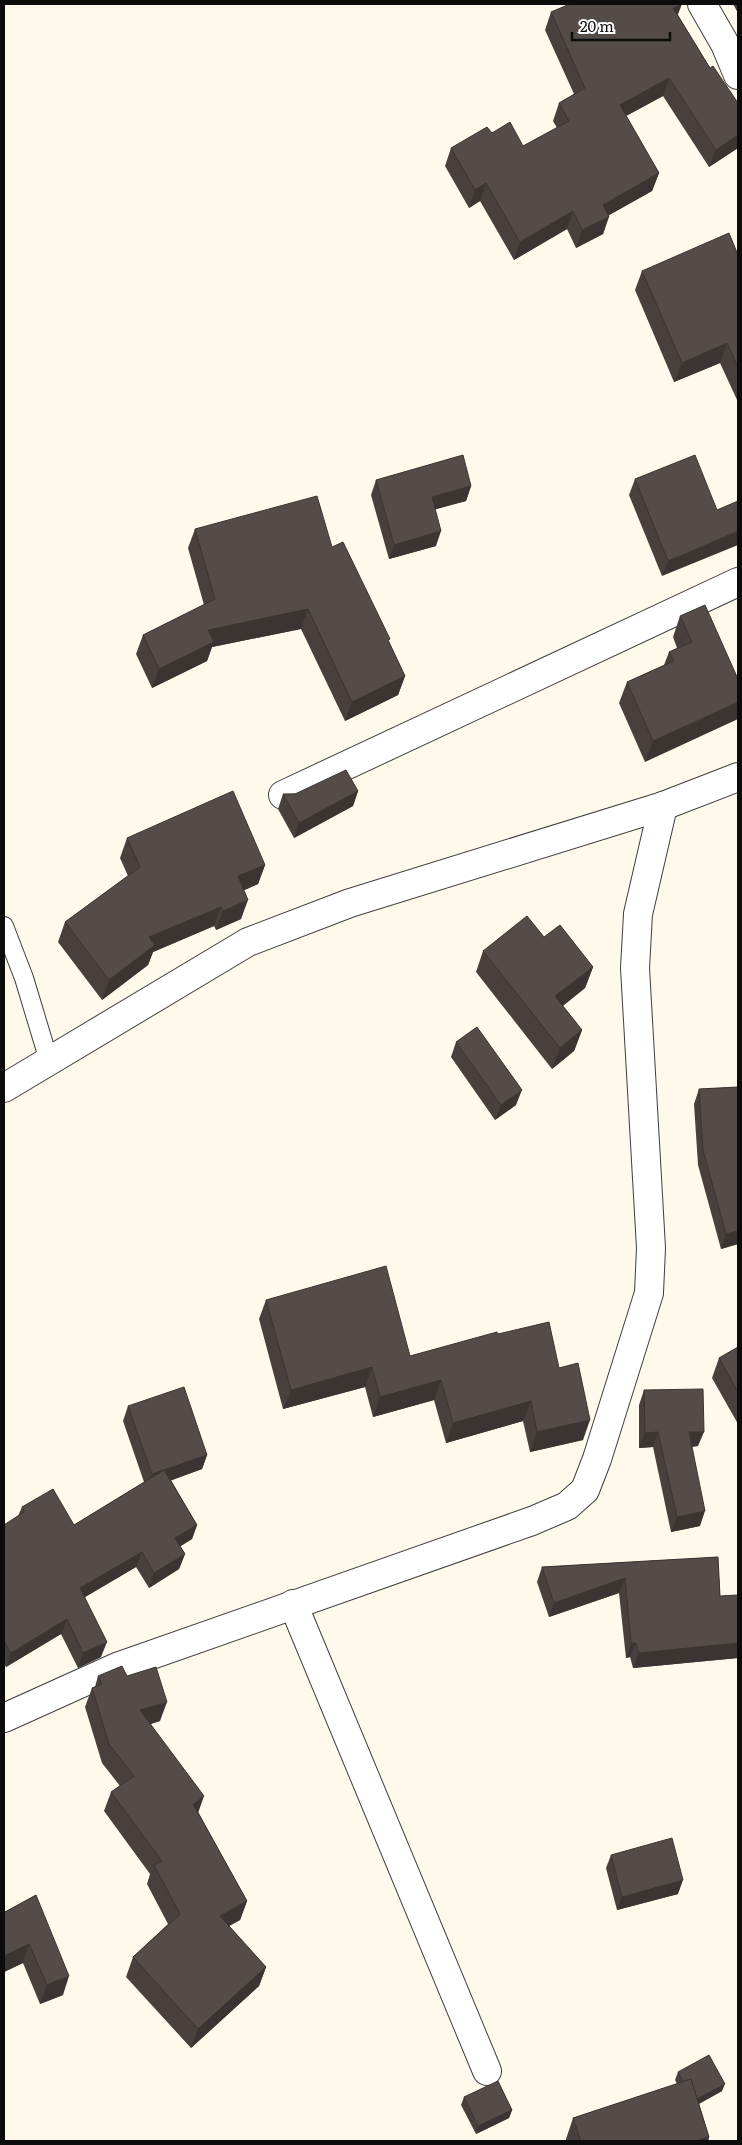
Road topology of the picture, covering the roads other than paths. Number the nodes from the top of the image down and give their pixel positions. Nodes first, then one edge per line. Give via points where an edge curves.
1 (702, 4) edge
2 (738, 75) edge
3 (738, 582) edge
4 (738, 777) edge
5 (283, 795) edge
6 (663, 806) junction
7 (4, 926) edge
8 (49, 1061) junction
9 (4, 1088) edge
10 (293, 1604) junction
11 (4, 1718) edge
12 (487, 2071) dead end

1 - 2 street
3 - 5 street
4 - 6 street
6 - 8 street via 350,903 248,942
6 - 10 street via 638,914 635,968 651,1248 648,1293 585,1490 567,1506 532,1521
7 - 8 lane via 24,978
8 - 9 street
10 - 11 street via 117,1668
10 - 12 street

